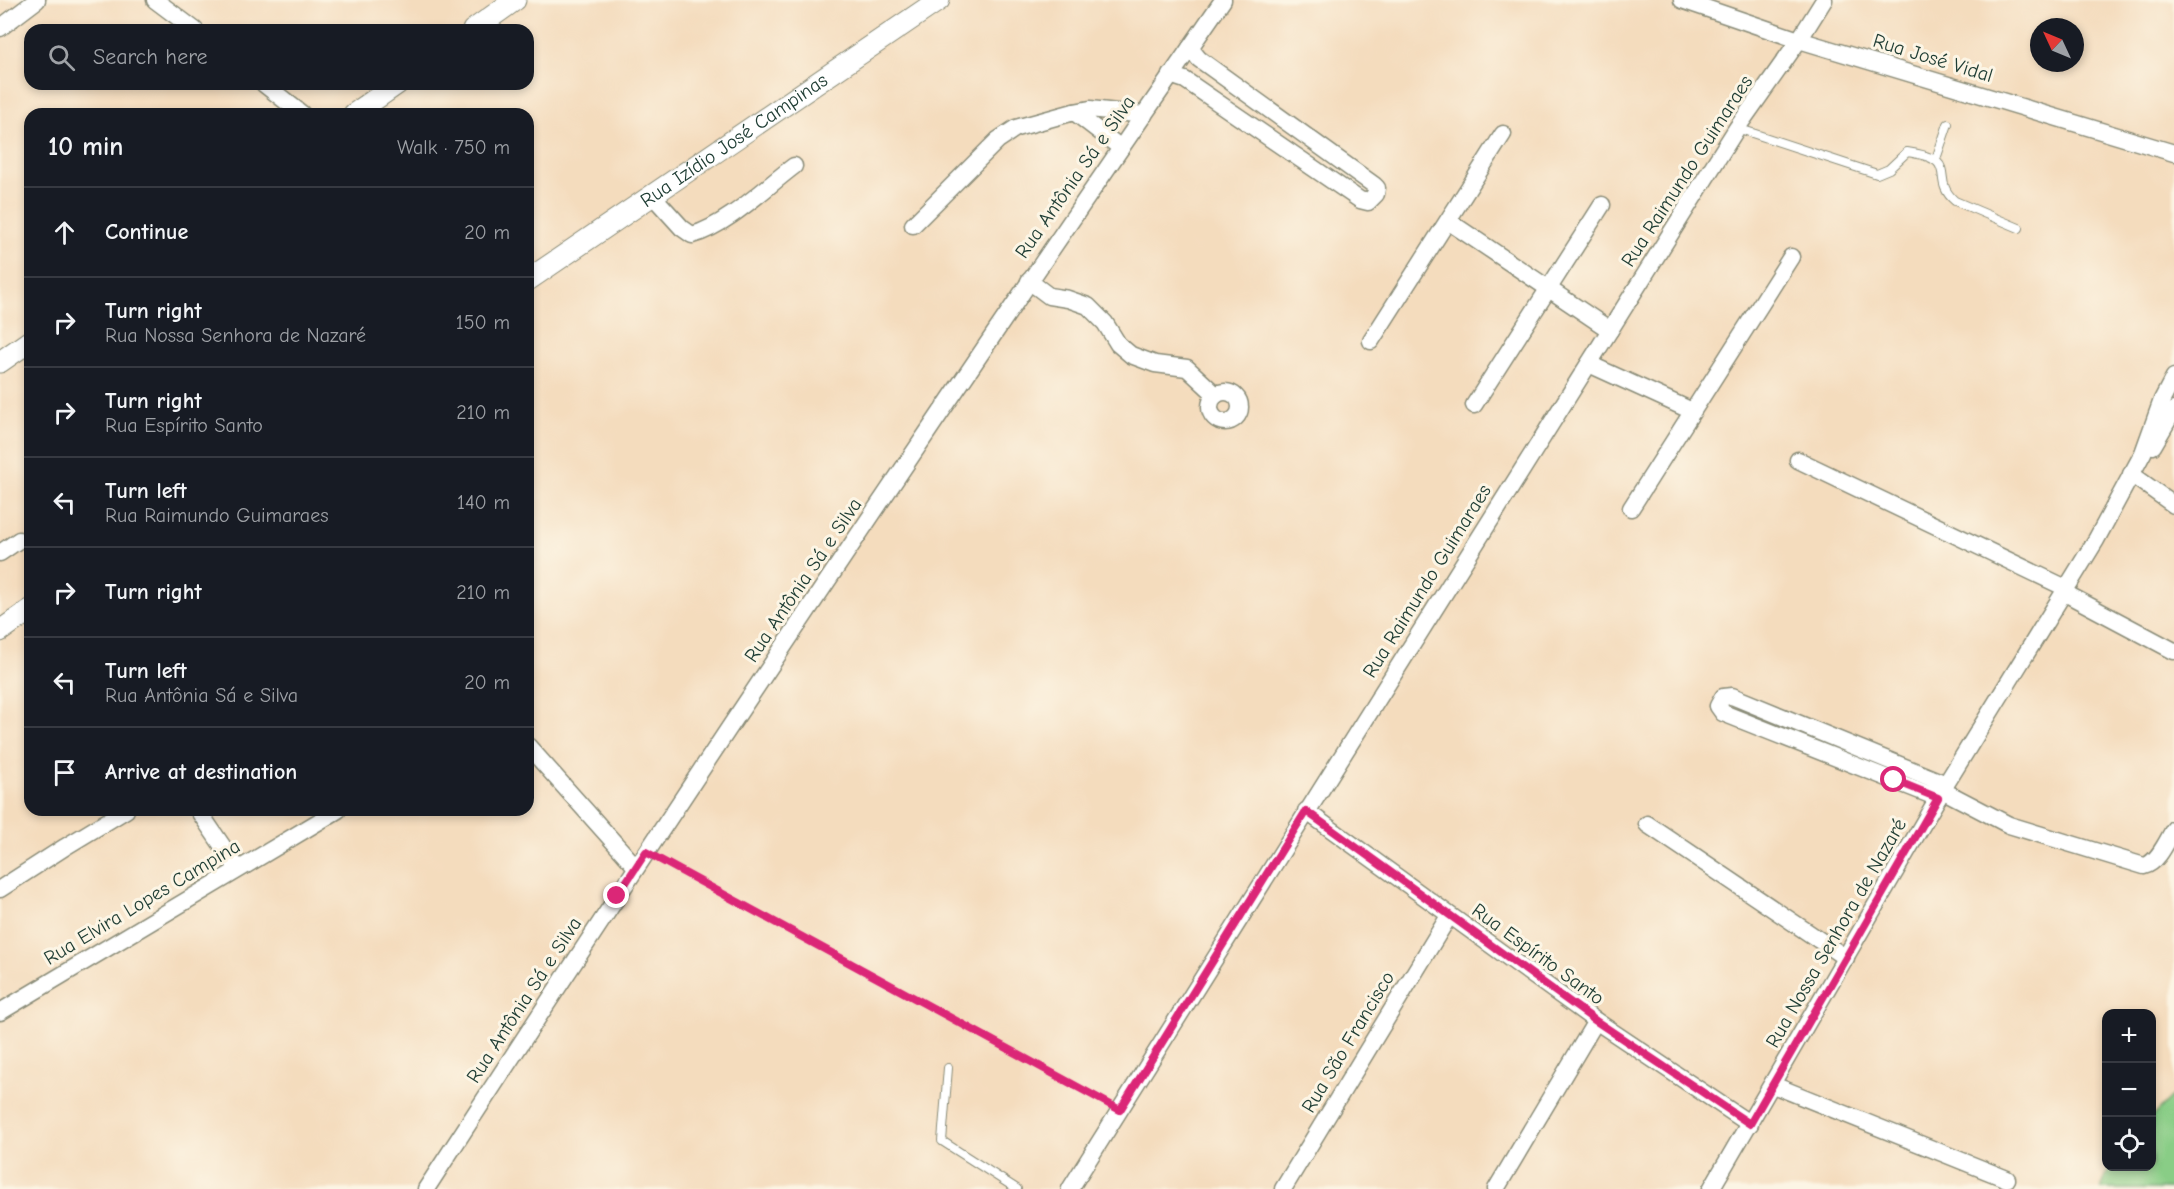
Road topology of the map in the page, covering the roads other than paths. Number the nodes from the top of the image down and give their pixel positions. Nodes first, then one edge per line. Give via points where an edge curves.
1 (38, 0) edge
2 (515, 0) edge
3 (939, 0) edge
4 (1222, 0) edge
5 (1682, 0) edge
6 (1824, 0) edge
7 (161, 2) edge
8 (188, 24) edge
9 (481, 24) edge
10 (0, 28) edge
11 (1799, 40) junction
12 (1190, 48) junction
13 (1170, 75) junction
14 (1231, 82) junction
15 (272, 90) edge
16 (388, 90) edge
17 (1218, 103) junction
18 (294, 108) edge
19 (363, 108) edge
20 (1074, 112) junction
21 (1144, 115) junction
22 (1948, 124) dead end
23 (1737, 128) junction
24 (1503, 134) dead end
25 (1307, 136) junction
26 (1121, 148) junction
27 (2174, 153) edge
28 (1293, 154) junction
29 (1936, 159) junction
30 (794, 166) dead end
31 (653, 196) junction
32 (1602, 205) dead end
33 (1448, 221) junction
34 (913, 225) dead end
35 (2019, 228) dead end
36 (1791, 257) dead end
37 (534, 276) edge
38 (1029, 281) junction
39 (1550, 288) junction
40 (1610, 330) junction
41 (1371, 341) dead end
42 (24, 345) edge
43 (0, 362) edge
44 (1589, 364) junction
45 (2174, 377) edge
46 (1216, 395) dead end
47 (1474, 405) dead end
48 (2174, 410) edge
49 (1692, 411) junction
50 (1798, 460) dead end
51 (2131, 478) junction
52 (2174, 505) edge
53 (1631, 508) dead end
54 (19, 540) dead end
55 (0, 553) edge
56 (2065, 590) junction
57 (24, 614) edge
58 (0, 631) edge
59 (2174, 651) edge
60 (1754, 706) junction
61 (1747, 723) junction
62 (534, 753) edge
63 (1897, 773) junction
64 (1942, 791) junction
65 (1306, 811) junction
66 (116, 816) edge
67 (202, 816) edge
68 (328, 816) edge
69 (1647, 824) dead end
70 (2174, 829) edge
71 (636, 867) junction
72 (238, 869) junction
73 (0, 889) edge
74 (1449, 916) junction
75 (1846, 958) junction
76 (0, 1012) edge
77 (1596, 1021) junction
78 (948, 1068) dead end
79 (1773, 1085) junction
80 (1750, 1124) junction
81 (2007, 1179) dead end
82 (426, 1189) edge
83 (1017, 1189) edge
84 (1070, 1189) edge
85 (1283, 1189) edge
86 (1496, 1189) edge
87 (1712, 1189) edge

1 - 10 street
2 - 9 street
3 - 31 street, Rua Izídio José Campinas
4 - 12 street, Rua Antônia Sá e Silva
5 - 11 street, Rua José Vidal
6 - 11 street, Rua Raimundo Guimaraes
7 - 8 street
11 - 23 street, Rua Raimundo Guimaraes
11 - 27 street, Rua José Vidal
12 - 13 street, Rua Antônia Sá e Silva
12 - 14 street
13 - 17 street via 1185,80
13 - 21 street, Rua Antônia Sá e Silva
14 - 17 street
14 - 25 street
15 - 18 street
16 - 19 street
17 - 28 street
20 - 21 street
20 - 26 street
20 - 34 street via 1016,128 998,140
21 - 26 street, Rua Antônia Sá e Silva
22 - 29 lane
23 - 29 lane via 1877,174 1889,169 1907,152
23 - 40 street, Rua Raimundo Guimaraes
24 - 33 street
25 - 28 street
25 - 28 street via 1374,185 1377,188 1373,198 1368,202 1360,200
26 - 38 street, Rua Antônia Sá e Silva
29 - 35 lane via 1942,167 1944,188 1955,201
30 - 31 street via 721,222 692,234
31 - 37 street, Rua Izídio José Campinas
32 - 39 street
33 - 39 street
33 - 41 street
36 - 49 street
38 - 46 street via 1049,296 1088,306 1131,355 1155,364 1187,368
38 - 71 street, Rua Antônia Sá e Silva
39 - 40 street
39 - 47 street
40 - 44 street, Rua Raimundo Guimaraes
42 - 43 street
44 - 49 street
44 - 65 street, Rua Raimundo Guimaraes
45 - 51 street, Rua Nossa Senhora de Nazaré
48 - 51 street, Rua Nossa Senhora de Nazaré
49 - 53 street
50 - 56 street
51 - 52 street
51 - 56 street, Rua Nossa Senhora de Nazaré
54 - 55 street
56 - 59 street
56 - 64 street, Rua Nossa Senhora de Nazaré
57 - 58 street
60 - 61 street
60 - 61 street via 1732,696 1719,701 1723,713
60 - 63 street
61 - 63 street
62 - 71 street
63 - 64 street
64 - 70 street via 2009,825 2144,866 2154,860
64 - 75 street, Rua Nossa Senhora de Nazaré
65 - 74 street, Rua Espírito Santo
65 - 84 street, Rua Raimundo Guimaraes
66 - 73 street
67 - 72 street
68 - 72 street, Rua Elvira Lopes Campina
69 - 75 street
71 - 82 street, Rua Antônia Sá e Silva
72 - 76 street, Rua Elvira Lopes Campina
74 - 77 street, Rua Espírito Santo
74 - 85 street, Rua São Francisco
75 - 79 street, Rua Nossa Senhora de Nazaré
77 - 80 street, Rua Espírito Santo
77 - 86 street
78 - 83 lane via 942,1141
79 - 80 street, Rua Nossa Senhora de Nazaré
79 - 81 street
80 - 87 street, Rua Nossa Senhora de Nazaré

